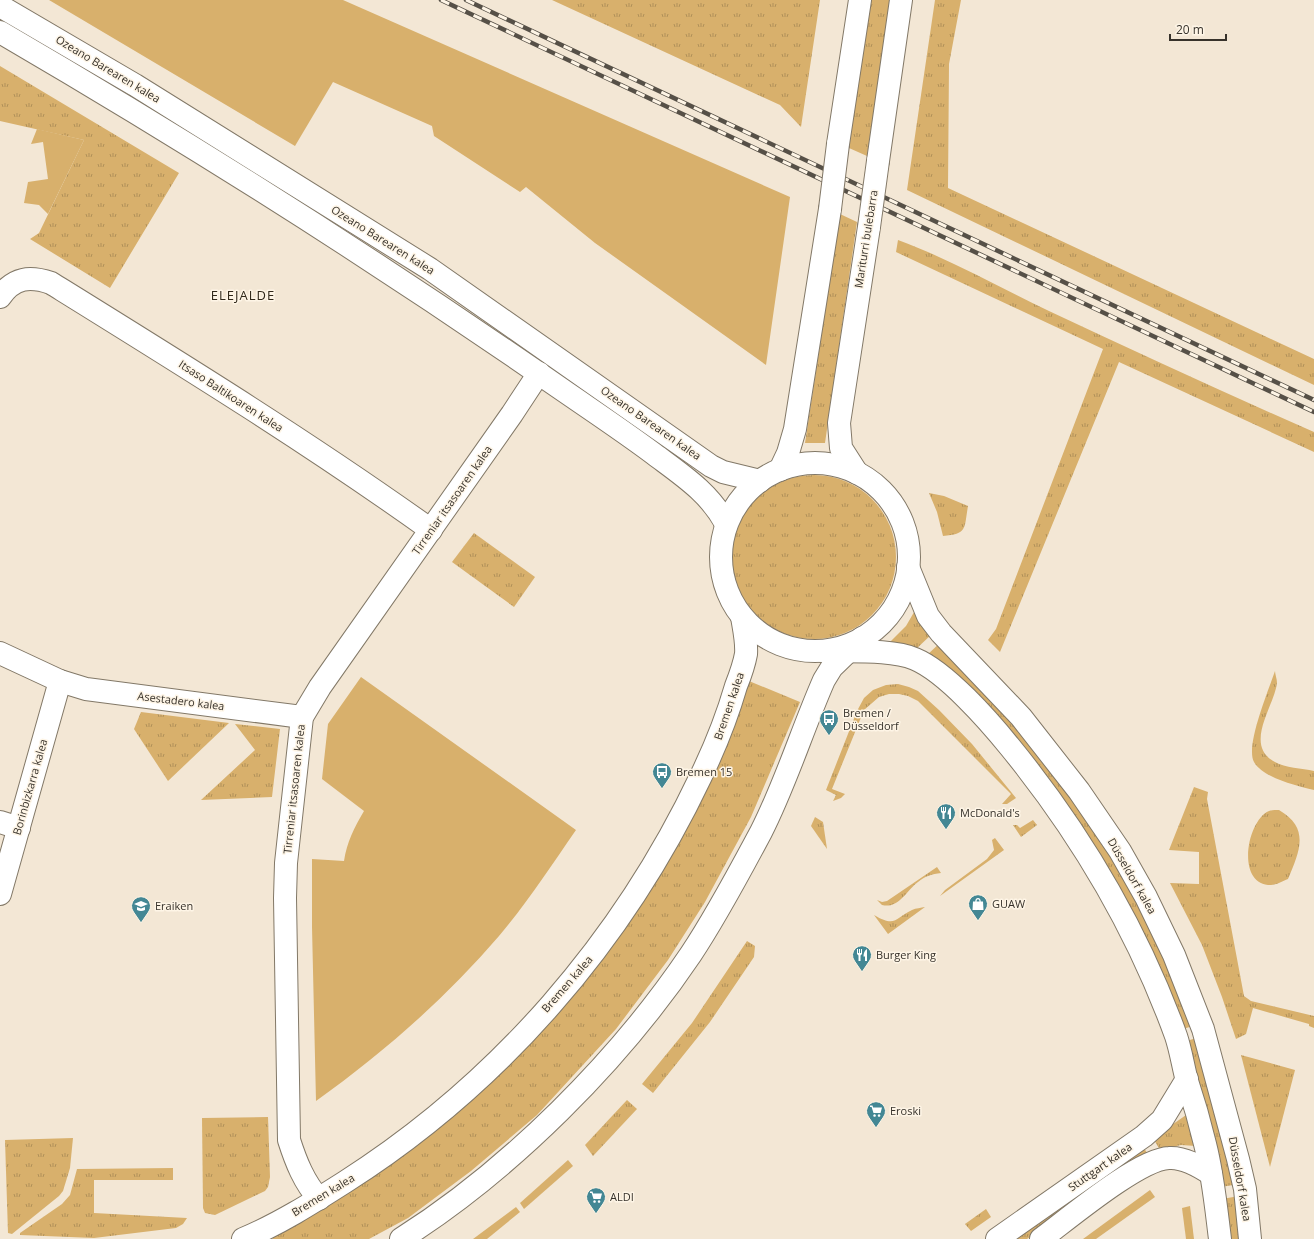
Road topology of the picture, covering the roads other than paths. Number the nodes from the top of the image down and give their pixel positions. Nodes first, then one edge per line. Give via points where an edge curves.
1 (860, 0) edge
2 (901, 0) edge
3 (0, 6) edge
4 (0, 32) edge
5 (0, 297) edge
6 (539, 373) junction
7 (780, 470) junction
8 (856, 473) junction
9 (760, 481) junction
10 (726, 524) junction
11 (431, 530) junction
12 (908, 568) junction
13 (742, 617) junction
14 (855, 645) junction
15 (0, 653) edge
16 (60, 681) junction
17 (302, 717) junction
18 (9, 825) edge
19 (0, 894) edge
20 (1187, 1079) junction
21 (1211, 1174) junction
22 (319, 1199) junction
23 (243, 1239) edge
24 (401, 1239) edge
25 (998, 1239) edge
26 (1041, 1239) edge
27 (1220, 1239) edge
28 (1250, 1239) edge

1 - 7 street, bridge via 795,429
2 - 8 street, Mariturri bulebarra, bridge via 839,423 840,448
3 - 9 street, Ozeano Barearen kalea via 135,85 430,269 711,466 723,472
4 - 6 street, Ozeano Barearen kalea via 109,95 285,204
5 - 11 street, Itsaso Baltikoaren kalea via 9,285 24,278 38,279 51,284 290,434
6 - 10 street, Ozeano Barearen kalea via 697,486 718,509
6 - 11 street, Tirreniar itsasoaren kalea
7 - 8 street via 818,464 838,466
7 - 9 street
8 - 12 street via 876,486 902,523 908,544
9 - 10 street via 742,498
10 - 13 street via 720,556 722,573 730,598
11 - 17 street, Tirreniar itsasoaren kalea via 320,687
12 - 14 street via 905,585 888,616
12 - 28 street, Düsseldorf kalea via 928,616 1021,717 1079,791 1120,851 1146,897 1174,955 1203,1029 1238,1159
13 - 14 street via 755,630 787,647 823,651
13 - 22 street, Bremen kalea via 746,646 743,664 730,708 711,756 693,794 644,881 600,945 514,1045 471,1086 391,1151
14 - 20 street via 915,659 931,669 992,725 1030,771 1089,856 1121,910 1149,968 1177,1038
14 - 24 street via 832,667 824,680 780,792 729,892 691,953 656,1002 608,1060 547,1123 489,1176
15 - 16 street, Asestadero kalea
16 - 17 street, Asestadero kalea via 86,689
16 - 18 street, Borinbizkarra kalea
17 - 22 street, Tirreniar itsasoaren kalea via 285,891 289,1140 293,1155 308,1186
18 - 19 street, Borinbizkarra kalea
20 - 21 street via 1206,1146
20 - 25 street, Stuttgart kalea via 1162,1120 1144,1136
21 - 26 street, Stuttgart kalea via 1197,1164 1184,1160 1170,1157 1157,1160 1131,1173
21 - 27 street
22 - 23 street, Bremen kalea

